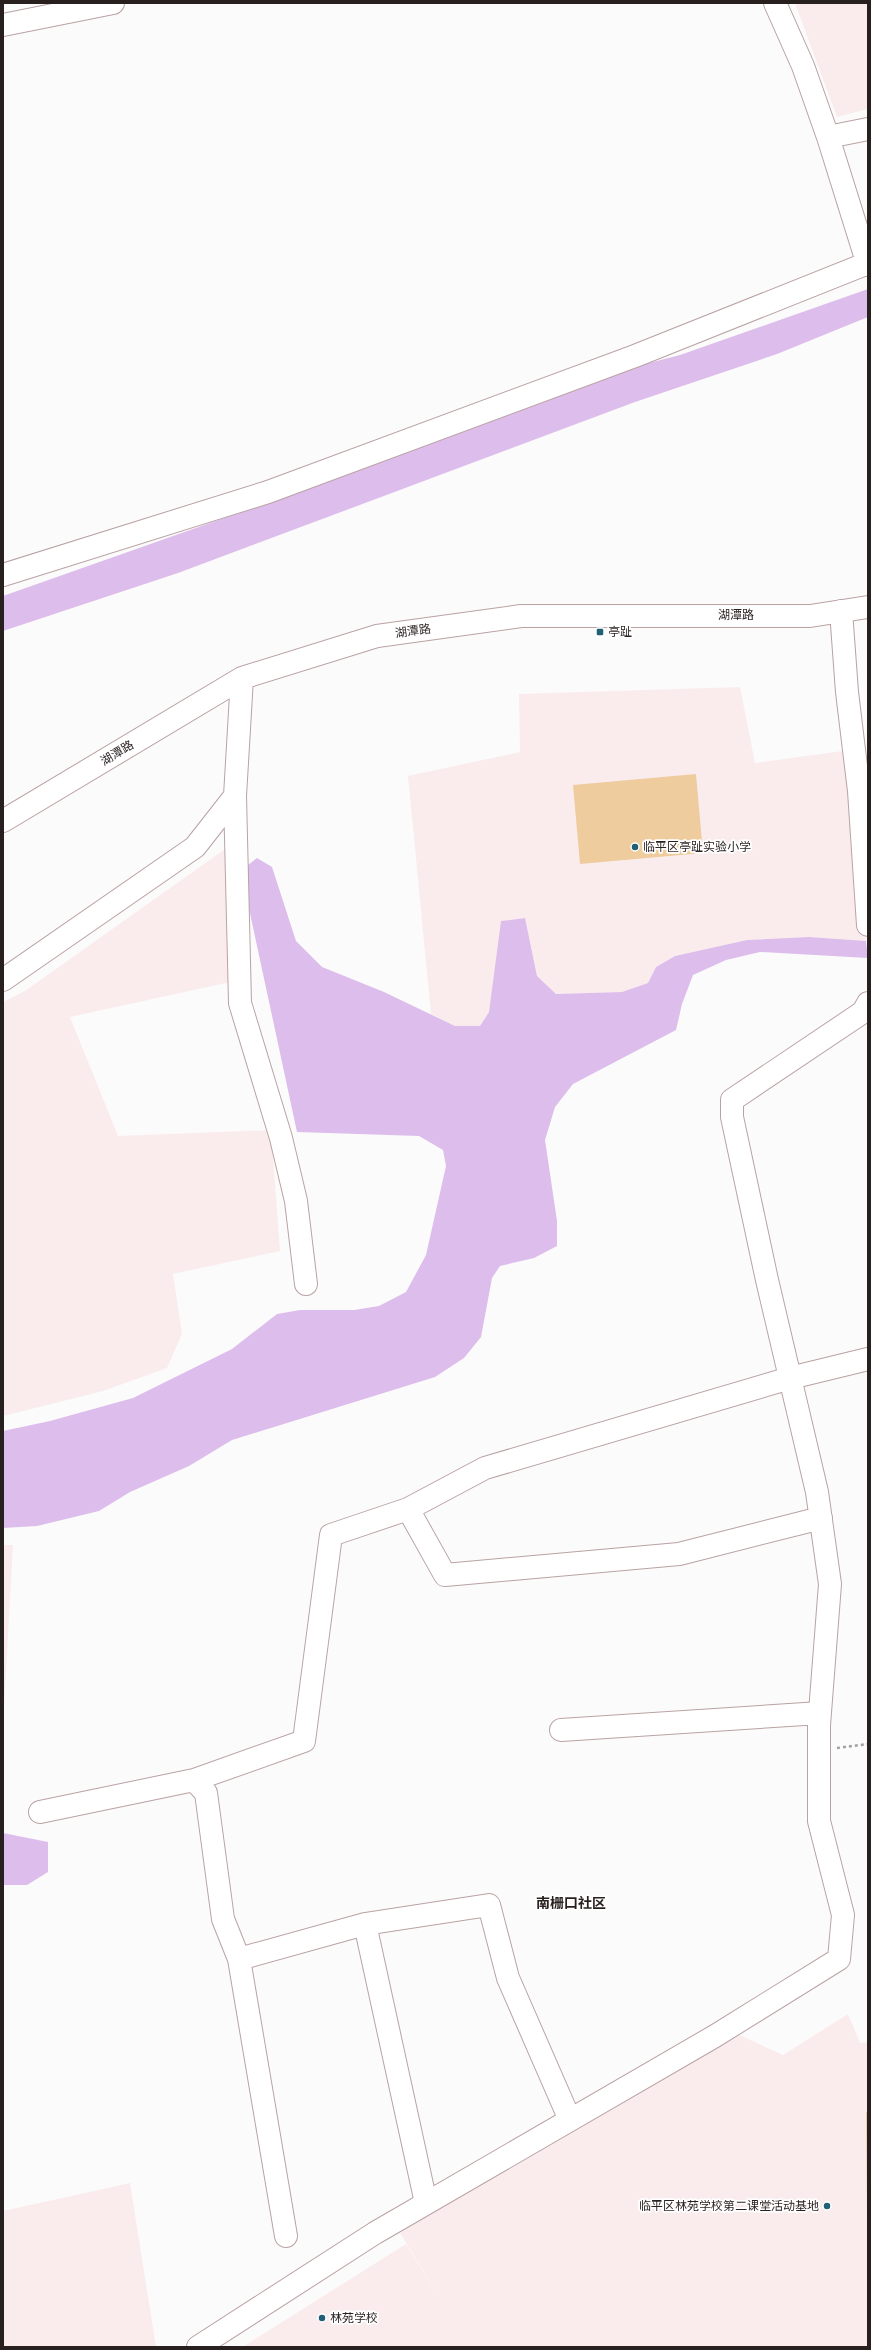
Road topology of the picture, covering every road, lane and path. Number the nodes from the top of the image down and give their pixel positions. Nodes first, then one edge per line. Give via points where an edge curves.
1 (113, 3) edge
2 (775, 3) edge
3 (3, 25) edge
4 (868, 129) edge
5 (828, 137) junction
6 (868, 264) edge
7 (3, 575) edge
8 (868, 607) edge
9 (841, 611) junction
10 (242, 678) junction
11 (235, 796) junction
12 (3, 821) edge
13 (868, 925) edge
14 (3, 980) edge
15 (868, 1003) edge
16 (306, 1284) dead end
17 (868, 1359) edge
18 (790, 1378) junction
19 (408, 1509) junction
20 (821, 1518) junction
21 (820, 1713) junction
22 (561, 1730) dead end
23 (868, 1744) edge
24 (819, 1750) junction
25 (194, 1780) junction
26 (40, 1812) dead end
27 (365, 1924) junction
28 (239, 1959) junction
29 (570, 2120) junction
30 (426, 2204) junction
31 (286, 2236) dead end
32 (198, 2347) edge

1 - 3 street
2 - 5 street via 803,66
4 - 5 street
5 - 6 street
6 - 7 street via 635,356 268,492
8 - 9 street, 湖潭路
9 - 10 street, 湖潭路 via 810,616 521,616 377,636
9 - 13 street via 846,692 859,791
10 - 11 street
10 - 12 street, 湖潭路
11 - 14 street via 195,847
11 - 16 street via 240,1003 296,1201
15 - 18 street via 863,1012 732,1100 732,1116
17 - 18 street
18 - 19 street via 485,1468
18 - 20 street
19 - 20 street via 445,1575 679,1554
19 - 25 street via 331,1536 304,1741
20 - 21 street via 830,1584
21 - 22 street
21 - 24 street
23 - 24 path
24 - 29 street via 819,1821 843,1914 839,1959 715,2036
25 - 26 street
25 - 28 street via 206,1793 223,1919
27 - 28 street
27 - 29 street via 489,1905 508,1978
27 - 30 street
28 - 31 street
29 - 30 street
30 - 32 street via 375,2233

